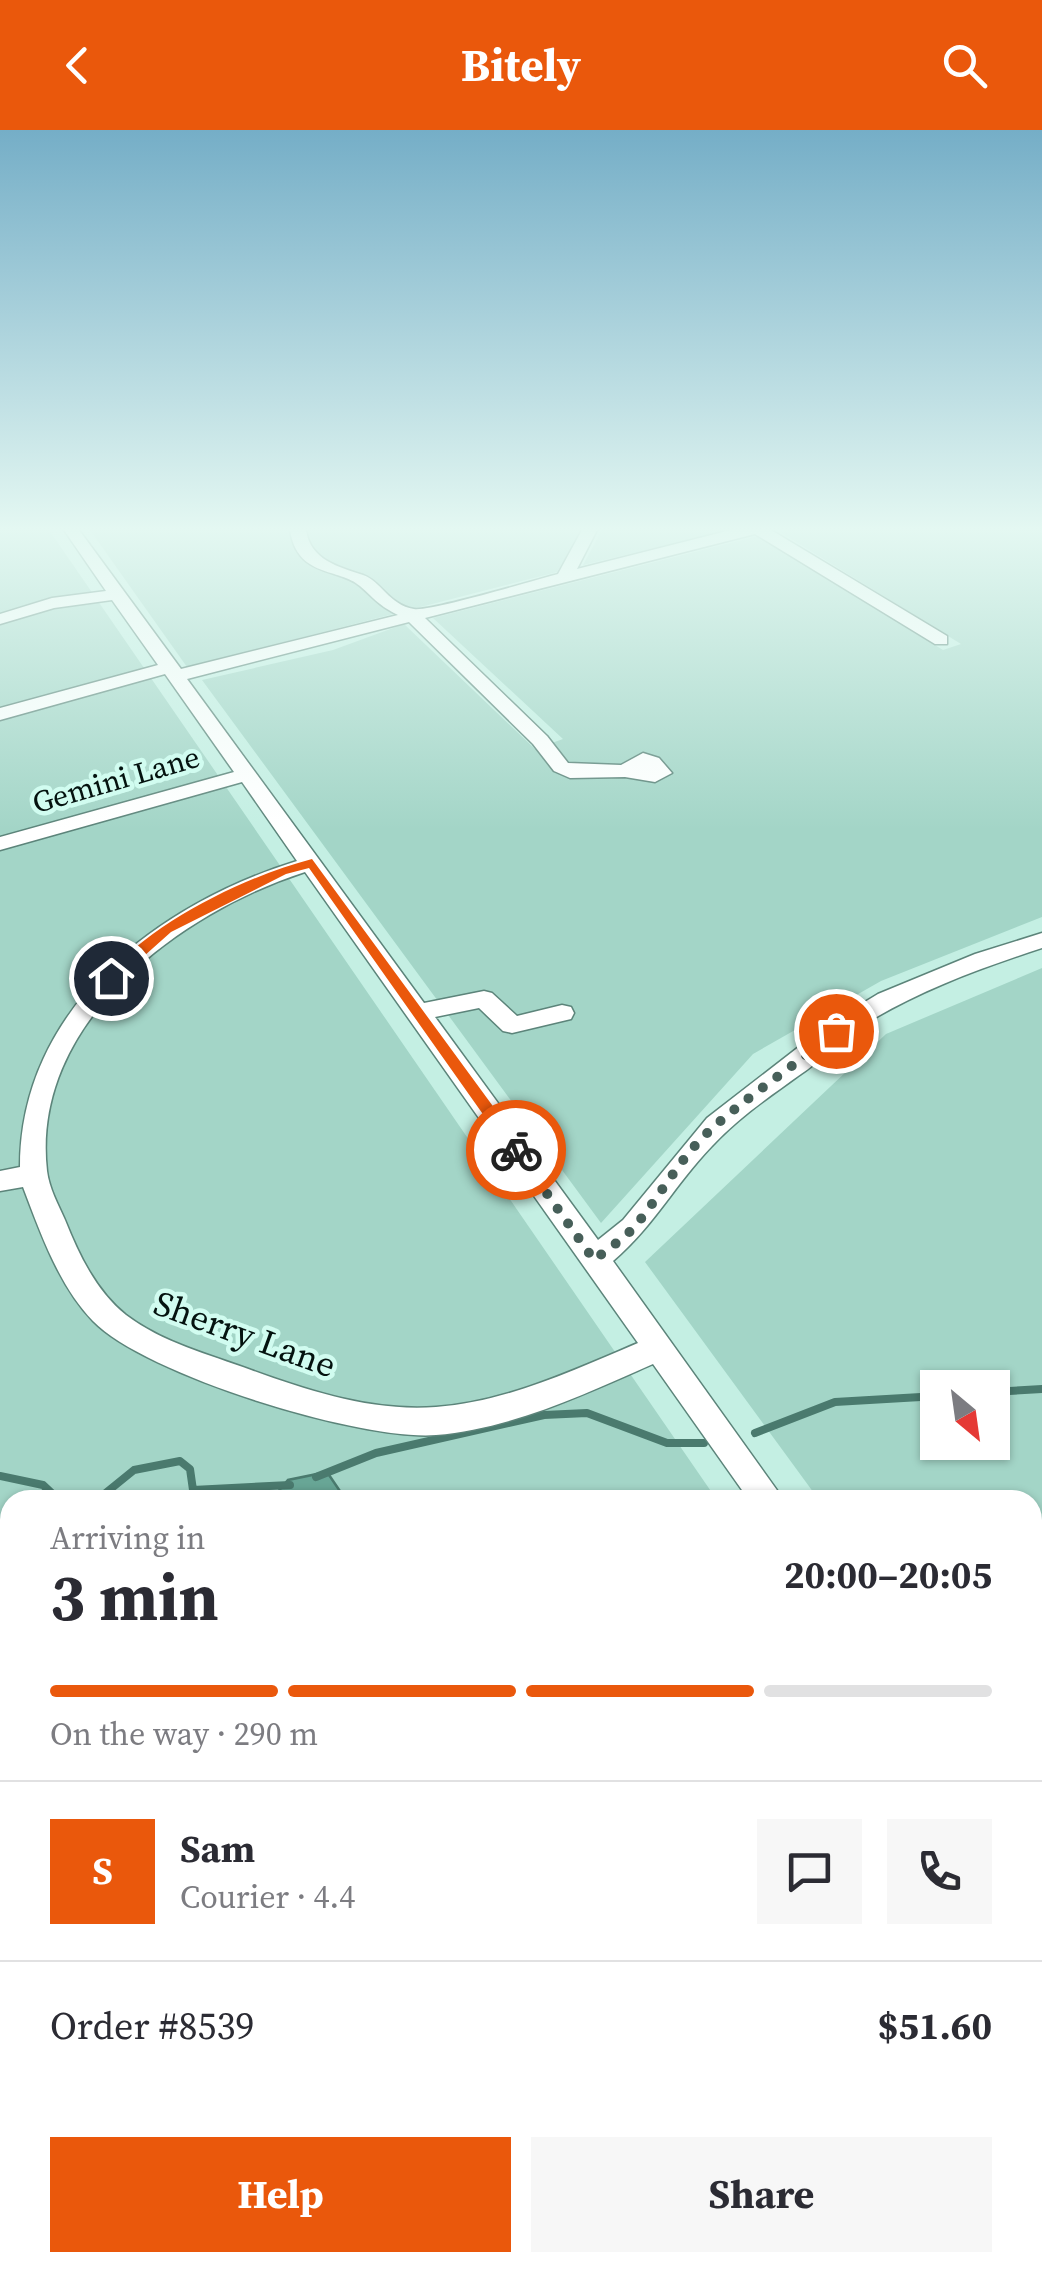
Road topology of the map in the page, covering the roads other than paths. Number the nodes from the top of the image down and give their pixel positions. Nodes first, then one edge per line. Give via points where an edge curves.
1 (143, 630) edge
2 (361, 630) edge
3 (427, 630) edge
4 (924, 630) edge
5 (941, 640) dead end
6 (173, 672) junction
7 (0, 714) edge
8 (624, 771) dead end
9 (249, 774) junction
10 (0, 844) edge
11 (312, 863) junction
12 (1042, 940) edge
13 (418, 1012) junction
14 (562, 1012) dead end
15 (34, 1174) junction
16 (0, 1182) edge
17 (594, 1260) junction
18 (660, 1348) junction
19 (761, 1490) edge

1 - 6 street
2 - 6 street
3 - 8 street via 560,767
4 - 5 street
6 - 7 street
6 - 9 street
9 - 10 street, Gemini Lane
9 - 11 street
11 - 13 street
11 - 15 street, Sherry Lane via 166,930 111,978 44,1081
12 - 17 street via 886,1000 836,1031 716,1125 634,1228
13 - 14 street via 474,999 490,1002 512,1025
13 - 17 street
15 - 16 street
15 - 18 street, Sherry Lane via 66,1252 113,1321 170,1353 316,1404 432,1422 468,1417
17 - 18 street
18 - 19 street

